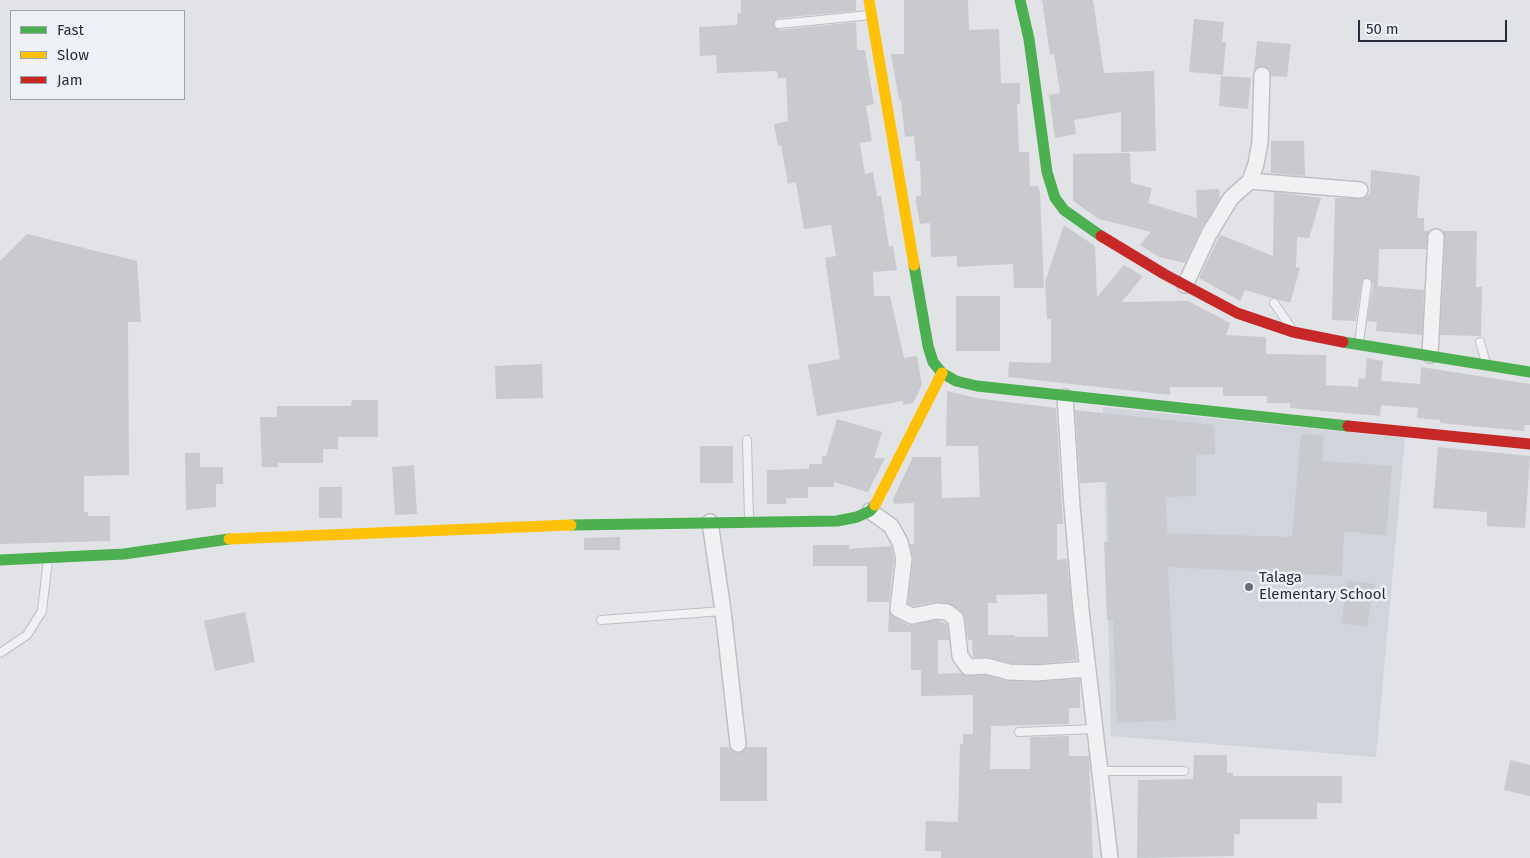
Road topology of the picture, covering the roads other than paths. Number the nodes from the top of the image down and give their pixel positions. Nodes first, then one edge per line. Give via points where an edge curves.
1 (869, 0) edge
2 (1020, 0) edge
3 (872, 15) junction
4 (779, 24) dead end
5 (1262, 75) dead end
6 (1250, 181) junction
7 (1360, 190) dead end
8 (1436, 238) dead end
9 (1367, 283) dead end
10 (1185, 285) junction
11 (1274, 303) dead end
12 (1294, 332) junction
13 (1480, 342) dead end
14 (1359, 344) junction
15 (1430, 355) junction
16 (1487, 364) junction
17 (1530, 372) edge
18 (942, 373) junction
19 (1065, 397) junction
20 (747, 440) dead end
21 (1530, 444) edge
22 (870, 511) junction
23 (749, 521) junction
24 (710, 522) junction
25 (48, 557) junction
26 (0, 560) edge
27 (723, 612) junction
28 (601, 620) dead end
29 (0, 653) edge
30 (1088, 669) junction
31 (1095, 729) junction
32 (1019, 732) dead end
33 (738, 744) dead end
34 (1100, 771) junction
35 (1184, 771) dead end
36 (1110, 858) edge

1 - 3 street
2 - 10 street via 1029,39 1047,172 1055,198 1064,210 1112,243
3 - 4 lane
3 - 18 street via 928,346 933,362
5 - 6 street via 1260,142
6 - 7 street
6 - 10 street via 1231,198 1209,234
8 - 15 street
9 - 14 lane
10 - 12 street via 1237,313
11 - 12 lane
12 - 14 street
13 - 16 lane
14 - 15 street
15 - 16 street
16 - 17 street
18 - 19 street via 956,381 977,386
18 - 22 street
19 - 21 street
19 - 30 street
20 - 23 lane
22 - 23 street via 837,521
22 - 30 street via 891,526 900,542 904,559 898,609 912,616 947,612 956,619 960,656 968,667 986,666 1009,672 1036,673
23 - 24 street
24 - 25 street via 528,526 225,540 124,554
24 - 27 street
25 - 26 street
25 - 29 lane via 42,612 27,635
27 - 28 lane
27 - 33 street
30 - 31 street
31 - 32 lane
31 - 34 street
34 - 35 lane
34 - 36 street

